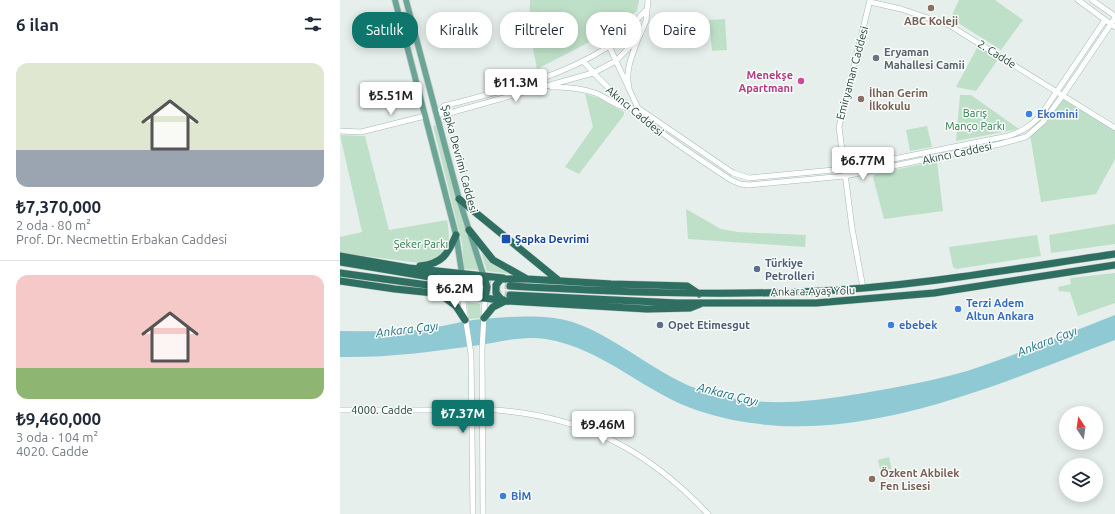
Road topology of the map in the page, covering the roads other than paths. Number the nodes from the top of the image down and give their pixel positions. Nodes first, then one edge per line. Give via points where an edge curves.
1 (395, 0) edge
2 (406, 0) edge
3 (648, 0) edge
4 (1078, 0) edge
5 (1092, 0) edge
6 (870, 1) edge
7 (1103, 8) junction
8 (645, 11) junction
9 (1098, 15) junction
10 (641, 16) edge
11 (1115, 17) edge
12 (1105, 20) junction
13 (1113, 26) edge
14 (641, 32) edge
15 (606, 48) edge
16 (610, 48) edge
17 (628, 48) edge
18 (635, 48) edge
19 (583, 61) junction
20 (616, 61) junction
21 (594, 73) junction
22 (543, 87) junction
23 (506, 90) junction
24 (1057, 92) junction
25 (630, 96) junction
26 (1063, 96) junction
27 (508, 97) junction
28 (629, 108) junction
29 (437, 114) junction
30 (425, 116) junction
31 (1115, 128) edge
32 (668, 130) junction
33 (340, 131) edge
34 (665, 136) junction
35 (939, 150) junction
36 (940, 156) junction
37 (844, 168) junction
38 (845, 176) junction
39 (459, 199) junction
40 (469, 230) junction
41 (456, 235) junction
42 (1115, 254) edge
43 (340, 256) edge
44 (340, 262) edge
45 (1115, 265) edge
46 (409, 268) junction
47 (340, 273) edge
48 (446, 273) junction
49 (462, 274) junction
50 (484, 277) junction
51 (503, 278) junction
52 (442, 279) tunnel mouth
53 (528, 279) junction
54 (558, 280) junction
55 (340, 281) edge
56 (510, 286) tunnel mouth
57 (863, 288) junction
58 (441, 291) junction
59 (699, 294) junction
60 (462, 296) junction
61 (485, 298) junction
62 (508, 298) junction
63 (484, 318) junction
64 (465, 320) junction
65 (482, 409) junction
66 (340, 410) edge
67 (471, 410) junction
68 (473, 514) edge
69 (483, 514) edge
70 (708, 514) edge

1 - 30 main road, Şapka Devrimi Caddesi
2 - 29 main road, Şapka Devrimi Caddesi
3 - 8 street
4 - 9 street
5 - 7 street
6 - 24 street, 2. Cadde via 943,22
6 - 37 street, Emiryaman Caddesi via 839,121
7 - 9 street
7 - 11 street
8 - 10 street
8 - 14 street via 646,21
9 - 12 street
11 - 13 street, Akıncı Caddesi
12 - 13 street
12 - 24 street, Akıncı Caddesi
13 - 26 street, Akıncı Caddesi
15 - 19 street
16 - 20 street, Akıncı Caddesi
17 - 20 street
18 - 25 street via 627,74
19 - 21 street, Akıncı Caddesi
19 - 23 street via 534,83
20 - 21 street
20 - 25 street, Akıncı Caddesi
21 - 22 street
21 - 28 street, Akıncı Caddesi
22 - 27 street
22 - 28 street via 581,89 605,97 623,108
23 - 27 street
23 - 29 street via 444,106
24 - 26 street, 2. Cadde
24 - 35 street, Akıncı Caddesi via 1034,123 1023,131
25 - 32 street, Akıncı Caddesi via 638,108
26 - 31 street, 2. Cadde
26 - 36 street, Akıncı Caddesi via 1043,122 1026,137
27 - 29 street via 446,114
28 - 34 street, Akıncı Caddesi
29 - 30 main road
29 - 39 main road, Şapka Devrimi Caddesi
30 - 33 street via 361,132
30 - 41 main road, Şapka Devrimi Caddesi
32 - 34 street
32 - 37 street, Akıncı Caddesi via 744,178
34 - 38 street, Akıncı Caddesi via 740,184
35 - 36 street
35 - 37 street, Akıncı Caddesi
36 - 38 street, Akıncı Caddesi
37 - 38 street, Emiryaman Caddesi
38 - 57 street, Emiryaman Caddesi
39 - 40 main road, Şapka Devrimi Caddesi
39 - 54 highway
40 - 50 main road, Şapka Devrimi Caddesi
40 - 53 highway via 493,260
41 - 46 highway via 450,249 437,262
41 - 49 main road, Şapka Devrimi Caddesi
42 - 57 highway, Ankara-Ayaş Yolu
43 - 46 highway
44 - 52 highway
45 - 62 highway, Ankara-Ayaş Yolu via 934,293 816,303 706,302 690,308 647,310
46 - 48 highway
47 - 58 highway
48 - 49 highway
48 - 58 highway via 452,278 452,286 448,292
49 - 50 highway
49 - 60 highway
50 - 51 highway
50 - 61 highway via 487,287
51 - 53 highway
51 - 62 highway via 497,283 495,291 499,298
53 - 54 highway
54 - 59 highway via 687,286
55 - 58 highway
56 - 59 highway, Ankara-Ayaş Yolu
57 - 59 highway, Ankara-Ayaş Yolu
58 - 60 highway, Ankara-Ayaş Yolu
58 - 64 highway
60 - 61 highway, Ankara-Ayaş Yolu
60 - 64 street
61 - 62 highway, Ankara-Ayaş Yolu
61 - 63 street
62 - 63 highway via 493,307
63 - 65 street
64 - 67 street via 471,354
65 - 69 street
65 - 70 street via 548,416 590,429 634,451 673,479
66 - 67 street, 4000. Cadde
67 - 68 street

